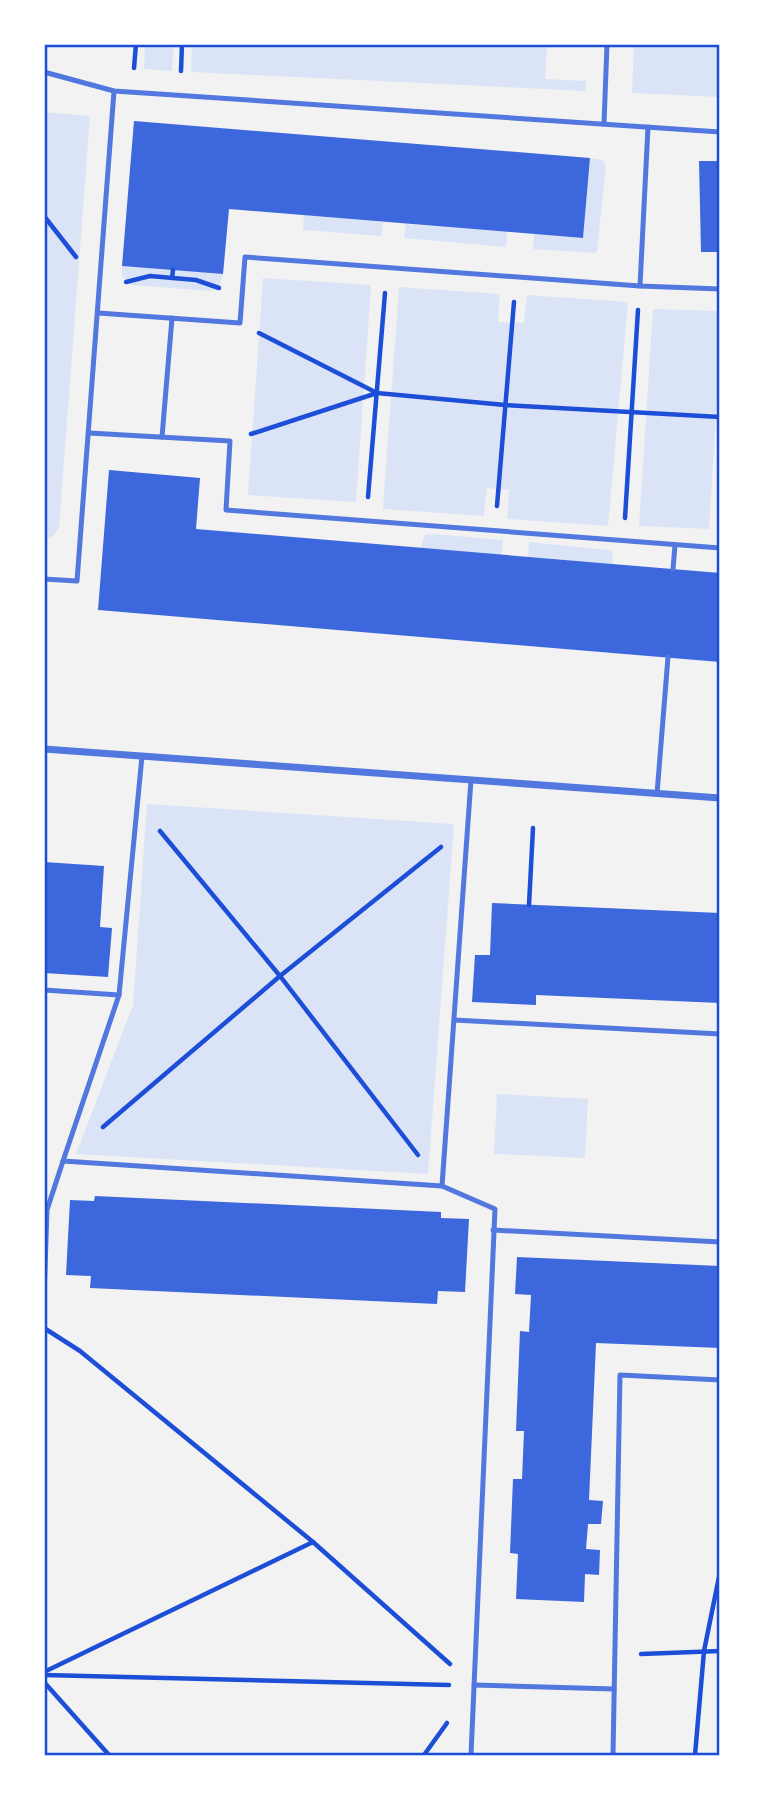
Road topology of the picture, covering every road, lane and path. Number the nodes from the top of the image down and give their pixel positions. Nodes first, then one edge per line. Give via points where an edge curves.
1 (607, 44) edge
2 (44, 72) edge
3 (114, 92) junction
4 (604, 124) junction
5 (648, 127) junction
6 (720, 132) edge
7 (44, 216) edge
8 (78, 260) dead end
9 (387, 267) junction
10 (173, 270) dead end
11 (150, 276) dead end
12 (516, 277) junction
13 (172, 278) junction
14 (196, 280) dead end
15 (639, 286) junction
16 (720, 289) edge
17 (98, 313) junction
18 (172, 318) junction
19 (240, 323) junction
20 (377, 393) junction
21 (505, 405) junction
22 (633, 413) junction
23 (720, 417) edge
24 (89, 433) junction
25 (162, 437) junction
26 (230, 441) junction
27 (366, 520) junction
28 (495, 530) junction
29 (624, 540) junction
30 (675, 544) junction
31 (720, 548) edge
32 (673, 569) dead end
33 (44, 579) edge
34 (668, 657) dead end
35 (44, 748) edge
36 (142, 756) junction
37 (471, 780) junction
38 (656, 794) junction
39 (720, 799) edge
40 (137, 803) junction
41 (469, 824) junction
42 (533, 828) dead end
43 (529, 905) dead end
44 (280, 976) junction
45 (44, 990) edge
46 (119, 995) junction
47 (454, 1020) junction
48 (720, 1034) edge
49 (63, 1161) junction
50 (442, 1186) junction
51 (46, 1210) edge
52 (493, 1230) junction
53 (720, 1242) edge
54 (44, 1299) edge
55 (44, 1328) edge
56 (720, 1380) edge
57 (313, 1542) junction
58 (720, 1573) edge
59 (704, 1651) junction
60 (720, 1651) edge
61 (615, 1655) junction
62 (44, 1673) edge
63 (44, 1682) edge
64 (474, 1685) junction
65 (614, 1689) junction
66 (109, 1755) edge
67 (471, 1755) edge
68 (613, 1755) edge
69 (695, 1755) edge

1 - 4 lane
2 - 3 lane
3 - 4 lane
3 - 17 lane
4 - 5 lane
5 - 6 lane
5 - 15 lane
7 - 8 path
9 - 12 lane
9 - 19 lane via 245,257
9 - 20 path
10 - 13 path
11 - 13 path
12 - 15 lane
12 - 21 path
13 - 14 path
15 - 16 lane
15 - 22 path
17 - 18 lane
17 - 24 lane
18 - 19 lane
18 - 25 lane
19 - 20 path
20 - 21 path
20 - 26 path
20 - 27 path
21 - 22 path
21 - 28 path
22 - 23 path
22 - 29 path
24 - 25 lane
24 - 33 lane via 77,581
25 - 26 lane
26 - 27 lane via 226,510
27 - 28 lane
28 - 29 lane
29 - 30 lane
30 - 31 lane
30 - 32 lane
34 - 38 lane
35 - 36 street
36 - 37 street
36 - 40 lane
37 - 38 street
37 - 41 lane
38 - 39 street
40 - 44 path
40 - 46 lane
41 - 44 path
41 - 47 lane
42 - 43 path
44 - 49 path
44 - 50 path
45 - 46 lane
46 - 49 lane
47 - 48 lane
47 - 50 lane
49 - 50 lane
49 - 51 lane
50 - 52 lane via 495,1209
51 - 54 lane
52 - 53 lane
52 - 64 lane
55 - 57 path via 80,1351
56 - 61 lane via 620,1375
57 - 62 path
57 - 64 path
58 - 59 path
59 - 60 path
59 - 61 path
59 - 69 path
61 - 65 lane
62 - 64 path
63 - 66 path
64 - 65 lane
64 - 67 lane
65 - 68 lane

